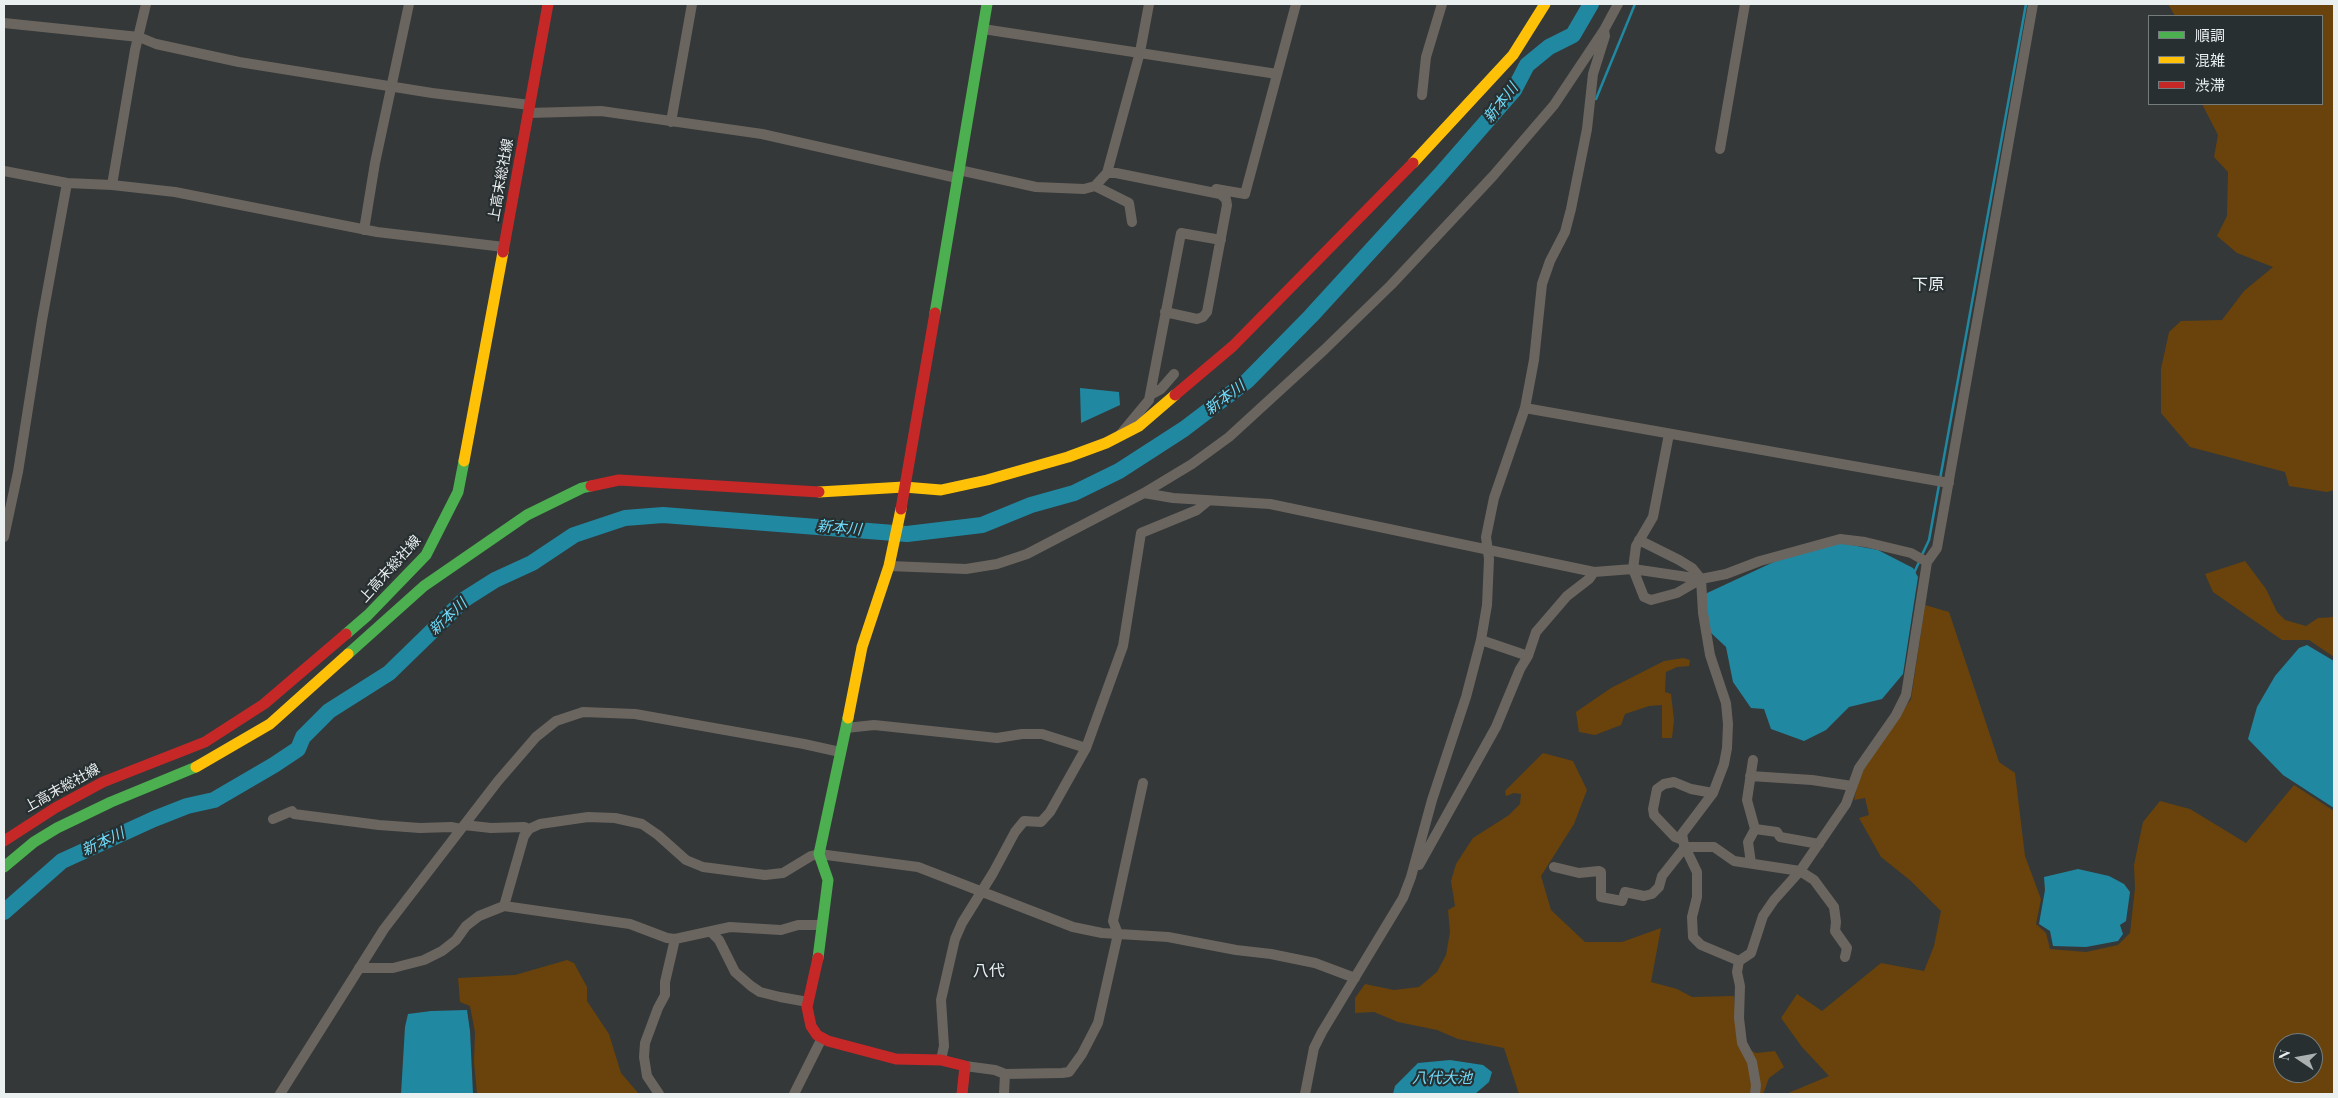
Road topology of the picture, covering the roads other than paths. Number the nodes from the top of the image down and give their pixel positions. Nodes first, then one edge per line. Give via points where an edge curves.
1 (146, 4) edge
2 (409, 4) edge
3 (548, 4) edge
4 (692, 4) edge
5 (988, 4) edge
6 (1149, 4) edge
7 (1296, 4) edge
8 (1442, 4) edge
9 (1544, 4) edge
10 (1618, 4) edge
11 (1745, 4) edge
12 (2033, 4) edge
13 (4, 24) edge
14 (983, 29) junction
15 (1604, 30) junction
16 (139, 37) junction
17 (1140, 52) junction
18 (1277, 74) junction
19 (392, 86) junction
20 (1422, 95) dead end
21 (529, 109) junction
22 (671, 122) junction
23 (1720, 149) dead end
24 (4, 171) edge
25 (1107, 173) junction
26 (958, 174) junction
27 (67, 183) junction
28 (112, 185) junction
29 (1177, 185) junction
30 (1095, 186) junction
31 (1132, 222) dead end
32 (364, 230) junction
33 (1221, 240) junction
34 (504, 247) junction
35 (1165, 312) junction
36 (1174, 374) dead end
37 (1150, 395) junction
38 (1525, 408) junction
39 (1669, 434) junction
40 (1119, 436) junction
41 (1948, 483) junction
42 (904, 487) junction
43 (1144, 493) junction
44 (1208, 501) junction
45 (4, 537) edge
46 (1640, 540) junction
47 (1487, 551) junction
48 (890, 562) junction
49 (1927, 562) junction
50 (1633, 569) junction
51 (1594, 572) junction
52 (1700, 579) junction
53 (1481, 640) junction
54 (1528, 656) junction
55 (846, 728) junction
56 (1086, 748) junction
57 (840, 752) junction
58 (1753, 760) dead end
59 (1750, 776) junction
60 (1143, 783) dead end
61 (1852, 786) junction
62 (1713, 793) junction
63 (273, 819) dead end
64 (463, 827) junction
65 (529, 829) junction
66 (1755, 829) junction
67 (4, 841) edge
68 (1684, 844) junction
69 (1819, 844) junction
70 (819, 854) junction
71 (1751, 863) junction
72 (4, 867) edge
73 (1414, 867) junction
74 (1554, 867) dead end
75 (1800, 871) junction
76 (981, 892) junction
77 (504, 906) junction
78 (822, 925) junction
79 (711, 932) junction
80 (1118, 934) junction
81 (675, 938) junction
82 (1845, 957) dead end
83 (1739, 961) junction
84 (359, 968) junction
85 (1354, 978) junction
86 (808, 1002) junction
87 (822, 1038) junction
88 (941, 1060) junction
89 (965, 1066) junction
90 (1005, 1074) junction
91 (280, 1094) edge
92 (659, 1094) edge
93 (794, 1094) edge
94 (962, 1094) edge
95 (1004, 1094) edge
96 (1306, 1094) edge
97 (1755, 1094) edge

1 - 16 street
2 - 19 street
3 - 21 street, 上高末総社線
4 - 22 street
5 - 14 street
6 - 17 street
7 - 18 street
8 - 20 street via 1426,56
9 - 40 street via 1513,55 1387,192 1233,346 1139,426
10 - 15 street
11 - 23 street
12 - 41 street
13 - 16 street
14 - 17 street
14 - 26 street
15 - 38 street via 1593,74 1588,129 1571,208 1565,232 1542,284
15 - 43 street via 1534,129 1391,285 1229,437
16 - 19 street via 156,44 239,62
16 - 28 street
17 - 18 street
17 - 25 street
18 - 29 street via 1245,194 1184,182
19 - 21 street
19 - 32 street
21 - 22 street via 601,111
21 - 34 street, 上高末総社線
22 - 26 street via 762,134
24 - 27 street
25 - 29 street
25 - 30 street
26 - 30 street via 1036,186
26 - 42 street
27 - 28 street
27 - 45 street
28 - 32 street via 175,192
29 - 33 street via 1220,194 1226,199
30 - 31 street via 1129,203
32 - 34 street
33 - 35 street via 1203,317 1197,319
33 - 35 street via 1181,233
34 - 67 street, 上高末総社線 via 458,492 426,555 368,615 248,715 205,742 103,782
35 - 37 street
36 - 37 street via 1161,390
37 - 40 street via 1144,408
38 - 39 street
38 - 47 street via 1494,498 1486,537
39 - 41 street
39 - 46 street via 1653,517
40 - 42 street via 1068,457 987,480 941,490
41 - 49 street via 1937,548
42 - 48 street
42 - 72 street via 824,492 619,480 582,488 527,514 424,586 270,724 205,764 57,828
43 - 44 street
43 - 48 street via 1027,554 998,564 966,568
44 - 47 street via 1270,504
44 - 56 street via 1197,510 1141,533 1123,646
46 - 50 street
46 - 52 street via 1680,560
47 - 51 street
47 - 53 street via 1487,605
48 - 55 street via 862,647
49 - 52 street via 1911,553 1840,539
49 - 61 street via 1906,695 1859,768
50 - 51 street
50 - 52 street
50 - 52 street via 1644,597 1651,600 1677,593
51 - 54 street via 1567,596 1536,632
52 - 62 street via 1710,655 1726,703 1728,724 1724,764
53 - 54 street
53 - 73 street
54 - 73 street via 1496,727 1419,865
55 - 56 street via 883,725 997,738 1042,734
55 - 57 street
56 - 76 street via 1050,812 1040,822 1024,821
57 - 64 street via 635,714 583,712 556,722 536,737
57 - 70 street
58 - 59 street
59 - 61 street
59 - 66 street via 1747,800
60 - 80 street via 1114,921
61 - 69 street via 1846,804
62 - 68 street via 1682,834
62 - 68 street via 1674,782 1657,789 1654,815
63 - 64 street via 292,811 294,814 379,825
64 - 65 street
64 - 84 street via 384,929
65 - 70 street via 540,824 588,817 615,818 642,824 686,860 703,867 765,875 782,873
65 - 77 street via 524,836
66 - 69 street
66 - 71 street via 1748,842
68 - 71 street via 1714,847 1734,861
68 - 74 street via 1652,894 1644,896 1625,892 1622,901 1601,897 1599,871 1578,873
68 - 83 street via 1697,872 1693,937 1701,945
69 - 75 street
70 - 76 street via 918,867
70 - 78 street via 828,880
71 - 75 street
73 - 85 street via 1402,898
75 - 82 street via 1814,880 1834,907 1835,931 1847,948
75 - 83 street via 1764,916 1752,953
76 - 80 street via 1073,927
76 - 88 street via 955,939 941,1000 944,1046
77 - 81 street via 630,924
77 - 84 street via 479,916 442,952 424,960 393,968
78 - 79 street via 798,924 781,930 730,927
78 - 86 street via 820,951
79 - 81 street
79 - 86 street via 719,940 735,972 751,986 760,992
80 - 85 street via 1168,937 1271,954 1315,963
80 - 90 street via 1098,1023 1070,1072
81 - 92 street via 665,995 645,1042 647,1076
83 - 97 street via 1742,1043 1752,1062
84 - 91 street
85 - 96 street via 1314,1048
86 - 87 street via 811,1026
87 - 88 street via 896,1060
87 - 93 street
88 - 89 street
89 - 90 street
89 - 94 street
90 - 95 street

